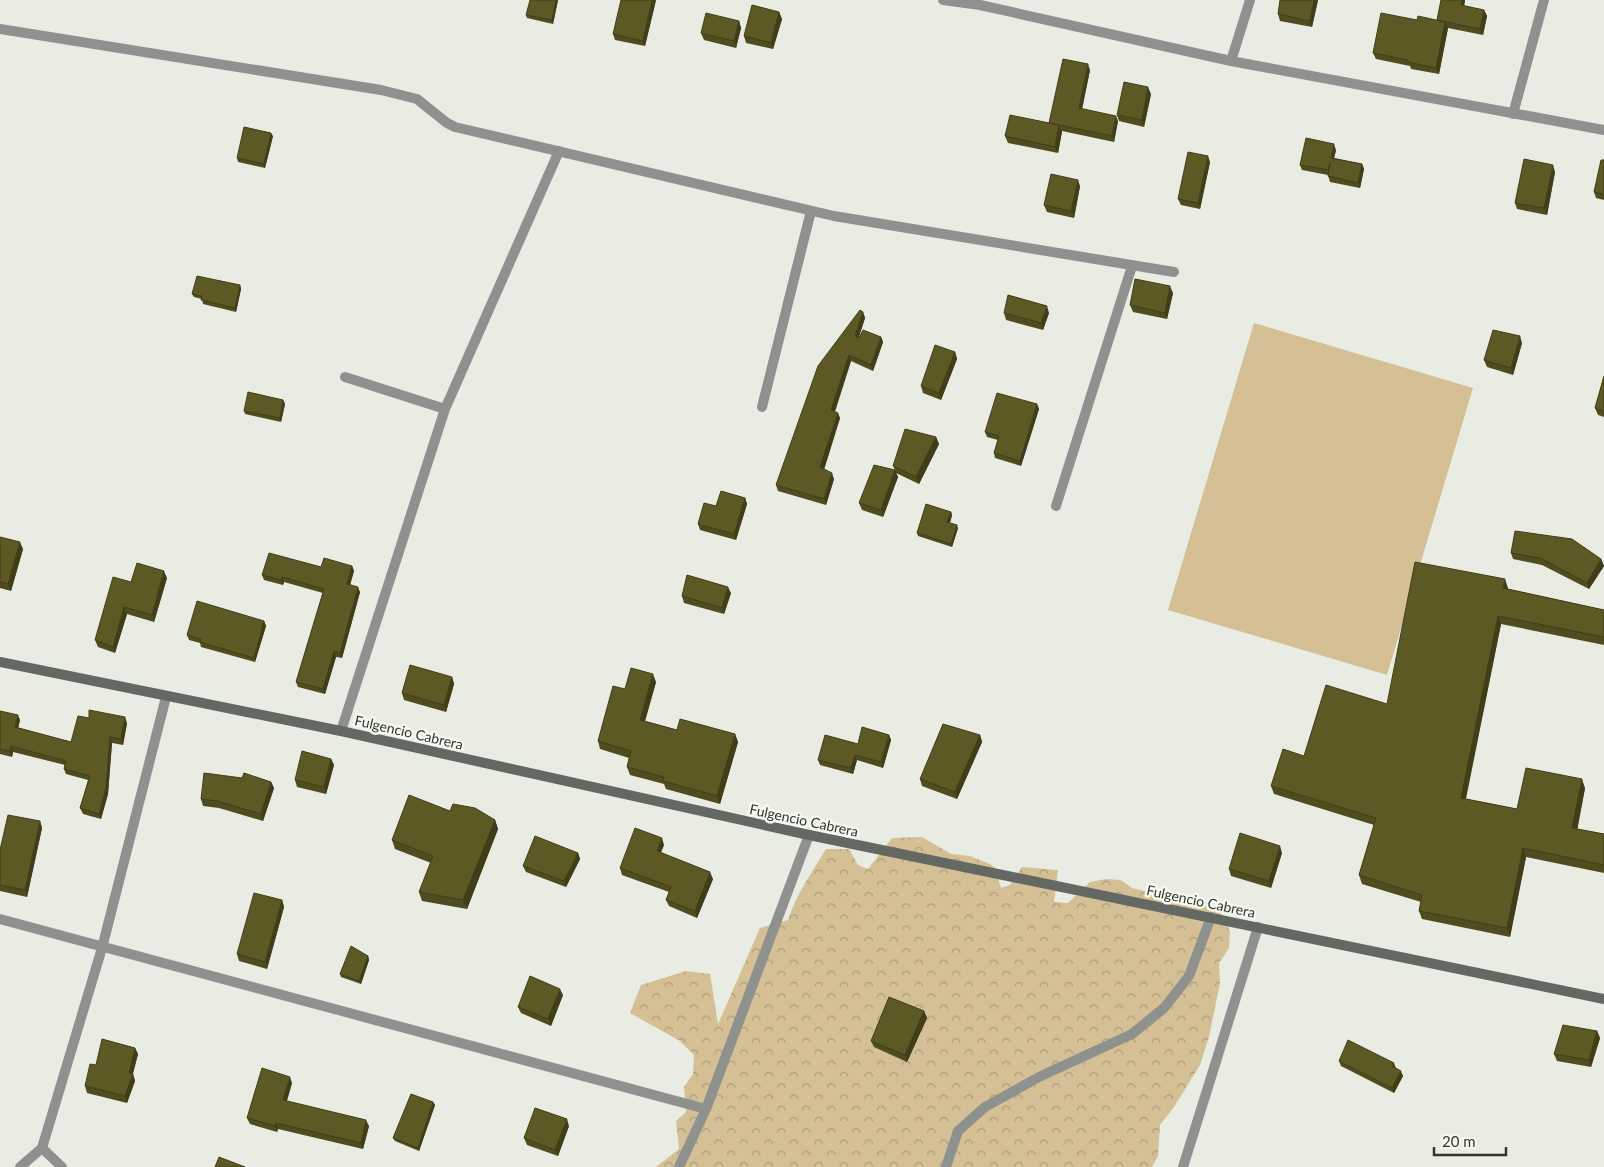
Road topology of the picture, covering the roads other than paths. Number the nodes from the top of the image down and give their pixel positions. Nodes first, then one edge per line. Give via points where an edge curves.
1 (942, 0) edge
2 (1250, 0) edge
3 (1544, 0) edge
4 (980, 3) edge
5 (0, 29) edge
6 (1231, 61) junction
7 (1512, 114) junction
8 (1604, 130) edge
9 (559, 151) junction
10 (811, 211) junction
11 (1132, 266) junction
12 (1174, 272) dead end
13 (345, 377) dead end
14 (762, 407) dead end
15 (445, 409) junction
16 (1056, 506) dead end
17 (0, 662) edge
18 (166, 697) junction
19 (341, 732) junction
20 (810, 835) junction
21 (1211, 917) junction
22 (0, 920) edge
23 (1258, 927) junction
24 (102, 948) junction
25 (1604, 999) edge
26 (706, 1109) junction
27 (42, 1148) junction
28 (20, 1167) edge
29 (62, 1167) edge
30 (679, 1167) edge
31 (946, 1167) edge
32 (1183, 1167) edge

1 - 4 street
2 - 6 street
3 - 7 street
4 - 6 street
5 - 9 street via 380,90 418,99 455,127
6 - 7 street
7 - 8 street
9 - 10 street
9 - 15 street
10 - 11 street
10 - 14 street
11 - 12 street
11 - 16 street
13 - 15 street
15 - 19 street
17 - 18 main road, Fulgencio Cabrera
18 - 19 main road, Fulgencio Cabrera
18 - 24 street
19 - 20 main road, Fulgencio Cabrera
20 - 21 main road, Fulgencio Cabrera
20 - 26 street
21 - 23 main road, Fulgencio Cabrera
21 - 31 street via 1188,976 1164,1008 1132,1034 1039,1077 985,1107 958,1131
22 - 24 street
23 - 25 main road, Fulgencio Cabrera
23 - 32 street
24 - 26 street
24 - 27 street
26 - 30 street
27 - 28 street
27 - 29 street

